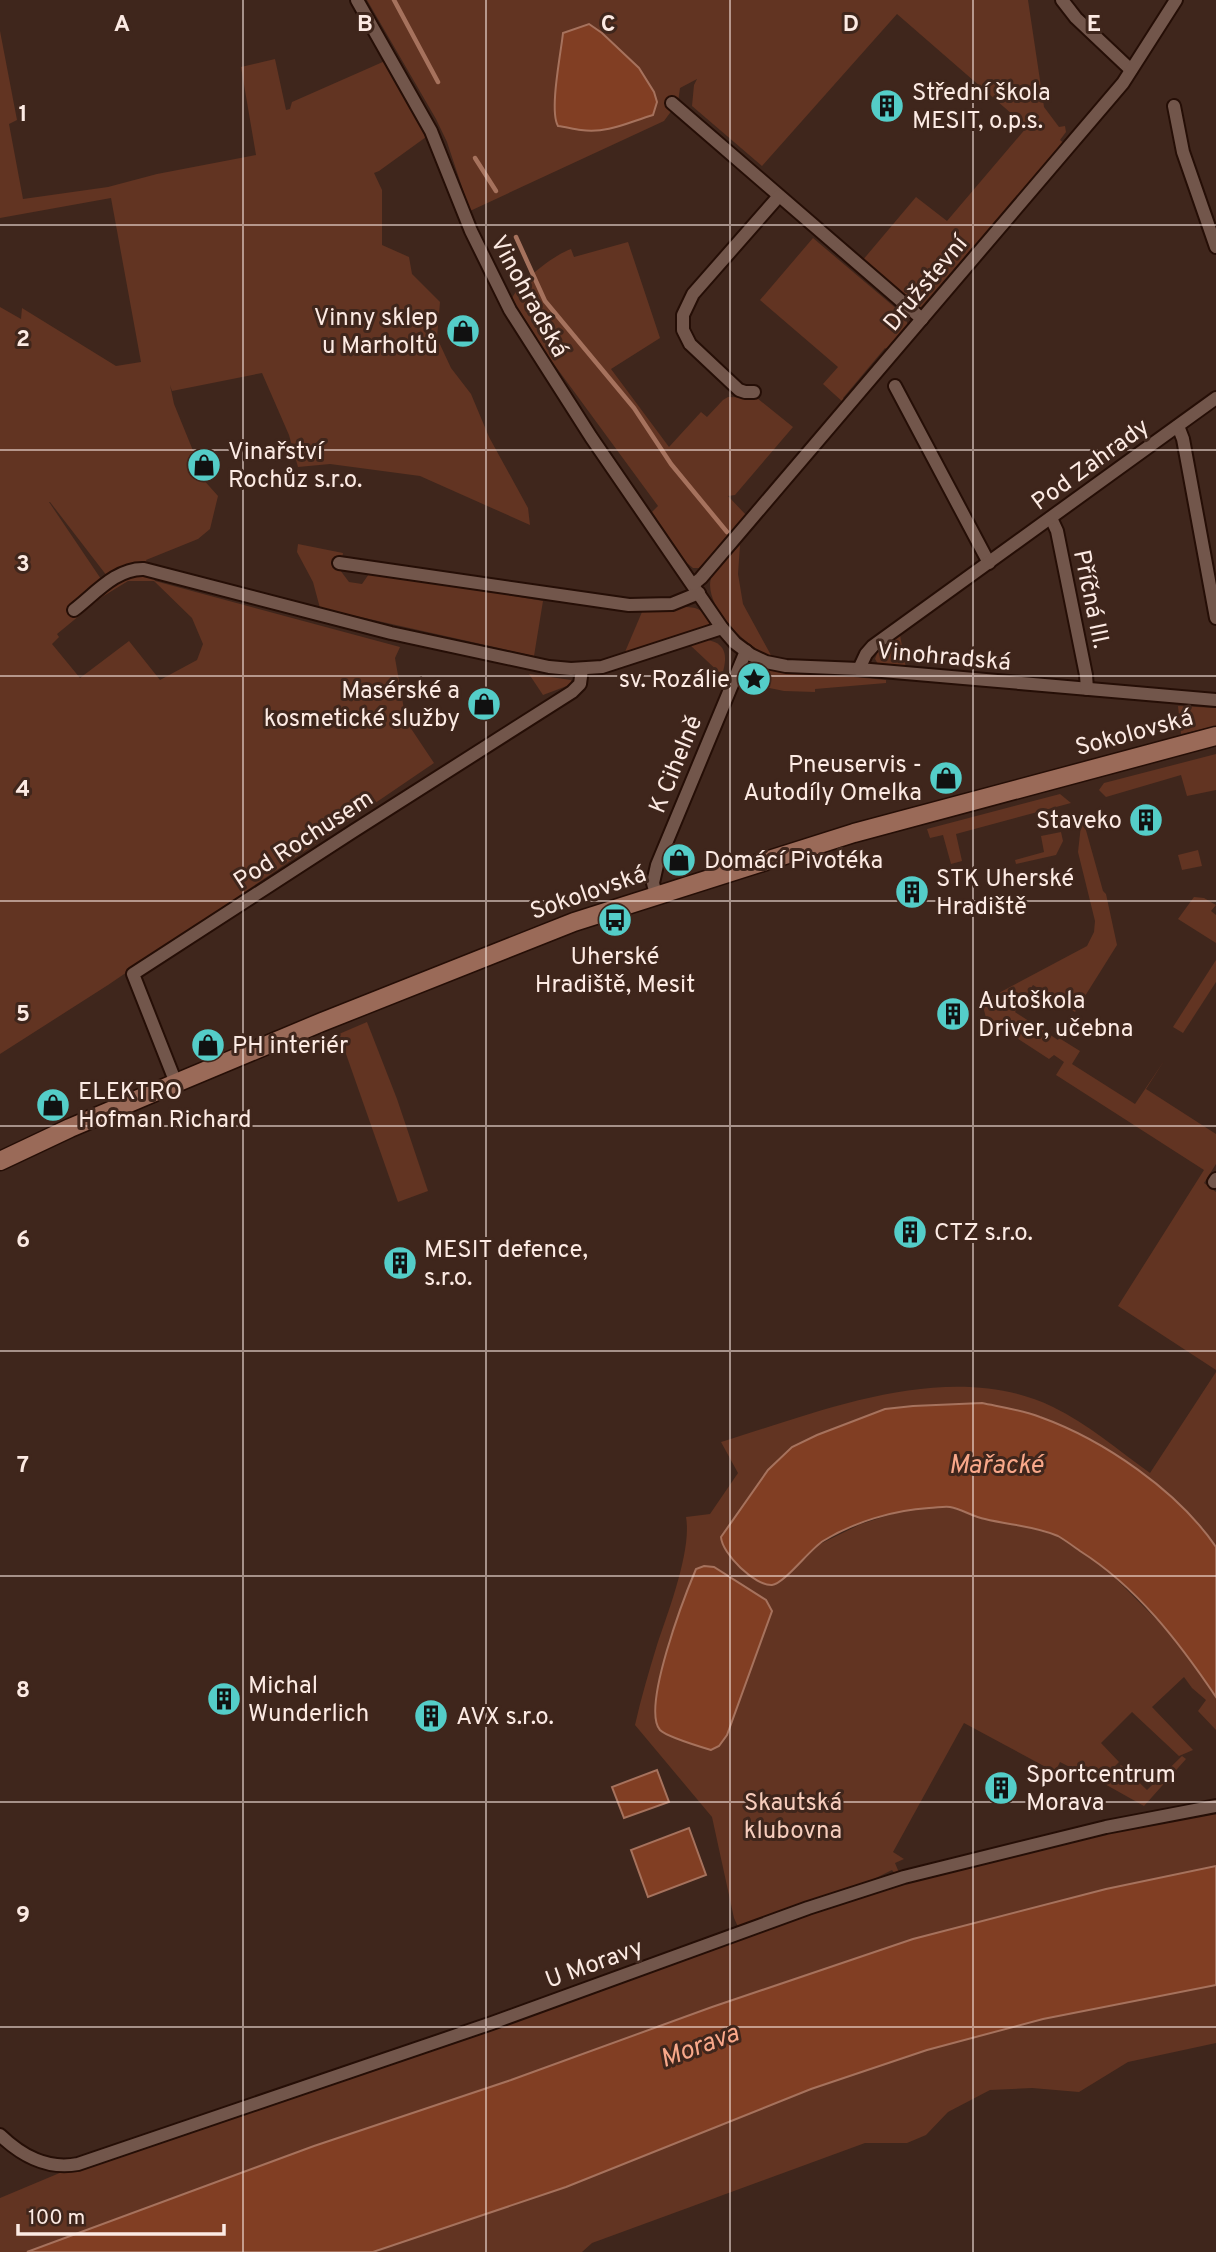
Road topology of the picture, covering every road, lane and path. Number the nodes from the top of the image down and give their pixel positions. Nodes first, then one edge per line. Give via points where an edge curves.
1 (357, 0) edge
2 (1062, 0) edge
3 (1176, 0) edge
4 (1131, 70) junction
5 (672, 103) dead end
6 (1174, 106) dead end
7 (779, 196) junction
8 (1216, 247) edge
9 (922, 319) junction
10 (895, 386) dead end
11 (754, 392) dead end
12 (1216, 398) edge
13 (1178, 426) junction
14 (1051, 518) junction
15 (339, 563) dead end
16 (989, 563) junction
17 (697, 589) junction
18 (74, 610) dead end
19 (1216, 618) edge
20 (722, 628) junction
21 (746, 651) junction
22 (582, 669) junction
23 (859, 669) junction
24 (1087, 689) junction
25 (1216, 700) edge
26 (1216, 736) edge
27 (656, 895) junction
28 (176, 1083) junction
29 (0, 1161) edge
30 (1216, 1805) edge
31 (0, 2136) edge

1 - 17 street, Vinohradská via 430,131 510,310
2 - 4 street
3 - 4 street, Družstevní
4 - 9 street, Družstevní
5 - 7 street
6 - 8 street via 1183,152
7 - 9 street
7 - 11 street via 693,294 683,314 683,330 696,352 738,390
9 - 17 street, Družstevní via 701,578
10 - 16 street
12 - 13 street, Pod Zahrady
13 - 14 street, Pod Zahrady
13 - 19 street
14 - 16 street, Pod Zahrady
14 - 24 street, Příčná III.
15 - 17 street via 629,605 672,604
16 - 23 street, Pod Zahrady via 873,646
17 - 20 street, Vinohradská
18 - 22 street via 121,573 144,569 391,633 549,667
20 - 21 street, Vinohradská
20 - 22 street
21 - 23 street, Vinohradská via 786,666
21 - 27 street, K Cihelně via 657,865 653,878
22 - 28 street, Pod Rochusem via 580,684 572,692 133,974
23 - 24 street, Vinohradská
24 - 25 street, Vinohradská
26 - 27 main road, Sokolovská via 854,833
27 - 28 main road, Sokolovská via 555,929
28 - 29 main road, Sokolovská
30 - 31 street, U Moravy via 904,1877 78,2164 37,2161

